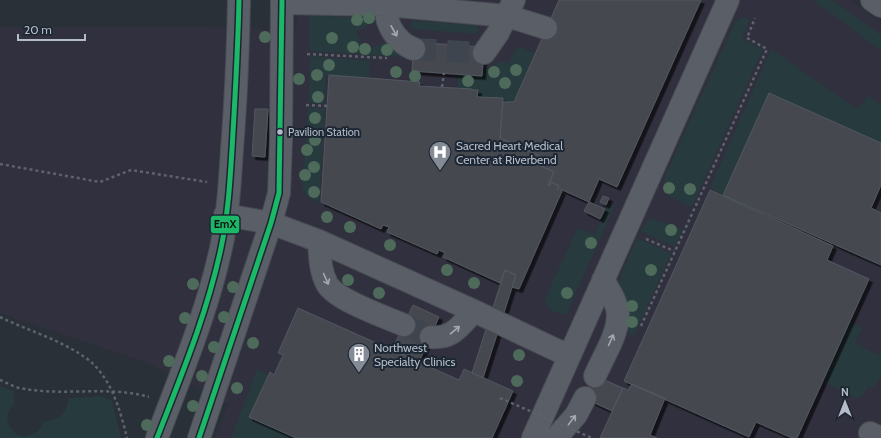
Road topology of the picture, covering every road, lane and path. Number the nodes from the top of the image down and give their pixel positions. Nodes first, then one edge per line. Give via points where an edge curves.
1 (238, 0) edge
2 (728, 0) edge
3 (872, 0) edge
4 (282, 2) edge
5 (389, 2) edge
6 (881, 6) edge
7 (510, 8) edge
8 (755, 18) dead end
9 (546, 28) dead end
10 (414, 49) tunnel mouth
11 (484, 52) dead end
12 (307, 54) dead end
13 (391, 59) dead end
14 (444, 73) dead end
15 (442, 88) dead end
16 (306, 105) dead end
17 (327, 106) dead end
18 (0, 164) edge
19 (213, 183) dead end
20 (225, 215) junction
21 (271, 223) junction
22 (646, 238) dead end
23 (319, 241) junction
24 (674, 251) junction
25 (603, 280) junction
26 (474, 311) junction
27 (0, 317) edge
28 (404, 325) tunnel mouth
29 (638, 333) dead end
30 (430, 337) tunnel mouth
31 (569, 356) junction
32 (595, 376) dead end
33 (0, 380) edge
34 (112, 391) junction
35 (500, 398) dead end
36 (585, 398) dead end
37 (169, 405) junction
38 (127, 438) edge
39 (158, 438) edge
40 (199, 438) edge
41 (533, 438) edge
42 (556, 438) edge
43 (592, 438) edge

1 - 20 street via 238,66 230,186
2 - 25 street
3 - 6 street
4 - 5 street
4 - 21 street via 282,140 279,194
5 - 7 street
5 -> 10 street via 387,16 395,35 406,47
7 - 9 street
7 - 11 street via 498,33
8 - 24 path via 746,38 767,49
12 - 13 path
14 - 15 path
16 - 17 path
18 - 19 path via 100,182 131,170
20 - 21 street
20 - 37 street via 221,248 203,310
21 - 23 street
21 - 40 street
22 - 24 path
23 - 26 street
23 -> 28 street via 321,270 328,285 337,295
24 - 29 path
25 - 31 street
32 -> 25 street via 616,329 618,314
30 -> 26 street via 445,337 455,331
26 - 31 street
27 - 34 path via 85,356 100,372
31 - 41 street
33 - 34 path via 18,388 51,392
34 - 37 path via 148,396
34 - 38 path via 122,414
35 - 43 path, bridge
42 -> 36 street via 576,416
37 - 39 street

